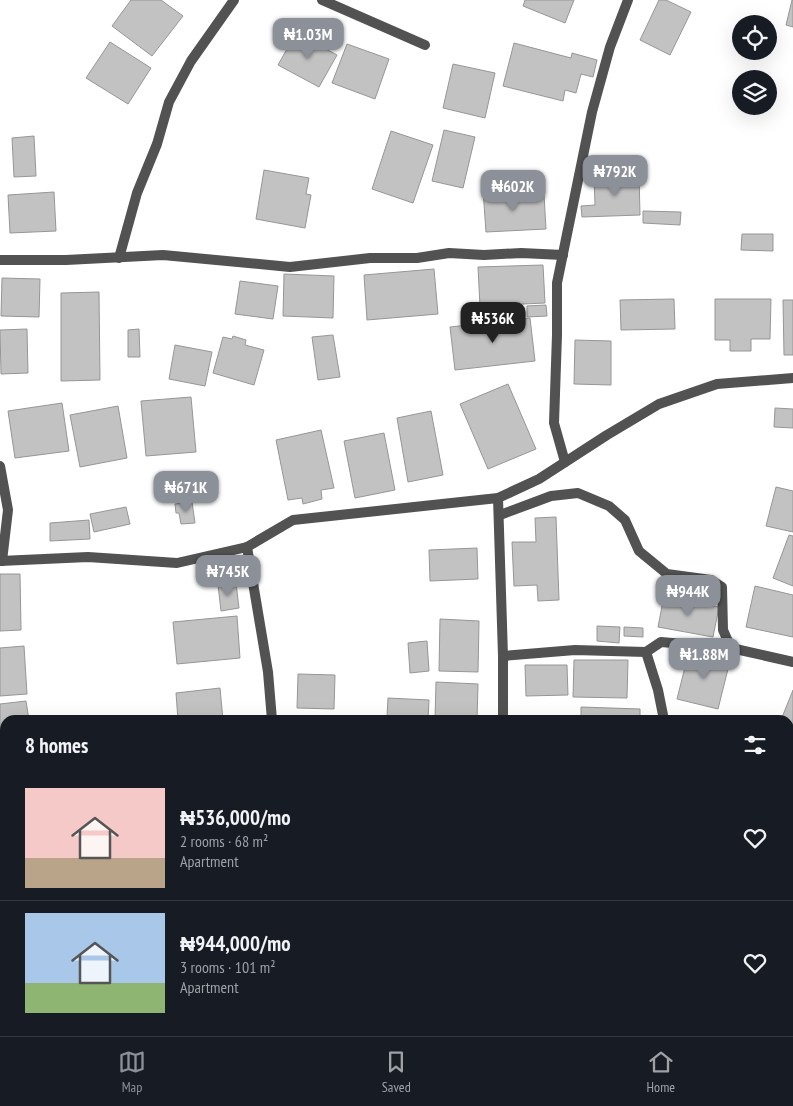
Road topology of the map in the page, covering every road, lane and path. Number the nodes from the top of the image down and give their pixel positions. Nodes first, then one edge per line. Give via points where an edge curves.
1 (234, 0) edge
2 (322, 0) edge
3 (628, 0) edge
4 (425, 44) dead end
5 (563, 255) junction
6 (119, 258) junction
7 (0, 260) edge
8 (793, 378) edge
9 (565, 462) junction
10 (0, 466) edge
11 (498, 498) junction
12 (500, 515) junction
13 (247, 547) junction
14 (1, 561) edge
15 (731, 648) junction
16 (646, 652) junction
17 (503, 656) junction
18 (793, 662) edge
19 (272, 715) edge
20 (503, 715) edge
21 (663, 715) edge

1 - 6 street via 191,61 169,102 157,144 136,193
2 - 4 street
3 - 5 street via 610,47 592,112
5 - 6 street via 449,253 290,267 163,255
5 - 9 street via 557,283 554,423
6 - 7 street
8 - 9 street via 717,384 660,404
9 - 11 street via 539,479
10 - 14 street via 8,510
11 - 12 street
11 - 13 street via 293,520
12 - 15 street via 551,496 578,494 609,506 625,520 639,551 667,574 711,580 722,587 723,630
12 - 17 street
13 - 14 street via 177,563 88,557
13 - 19 street via 268,672
15 - 16 street via 661,642
15 - 18 street
16 - 17 street via 576,650
16 - 21 street
17 - 20 street

